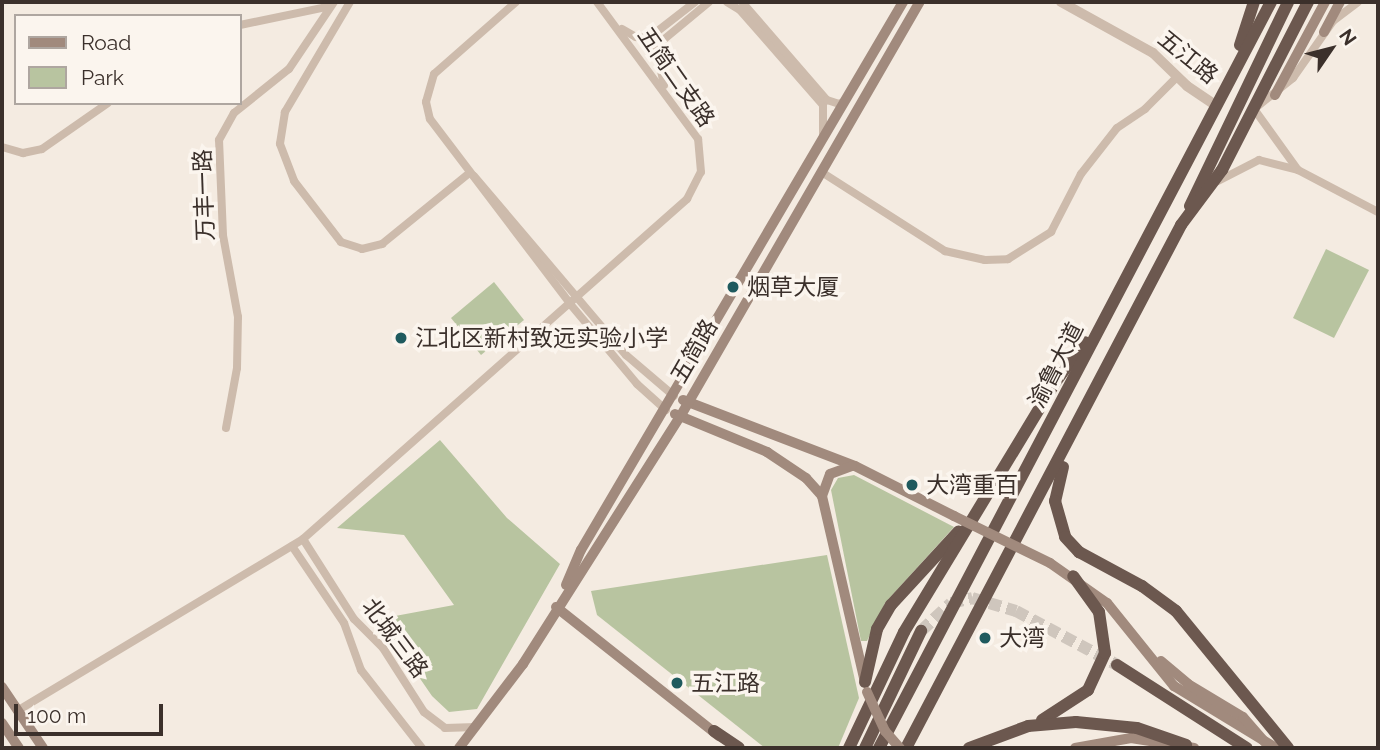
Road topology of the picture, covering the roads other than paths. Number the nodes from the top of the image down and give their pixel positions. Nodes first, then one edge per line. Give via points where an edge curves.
1 (350, 2) edge
2 (516, 2) edge
3 (597, 2) edge
4 (695, 2) edge
5 (709, 2) edge
6 (727, 2) edge
7 (903, 2) edge
8 (920, 2) edge
9 (1061, 2) edge
10 (1254, 2) edge
11 (1271, 2) edge
12 (1308, 2) edge
13 (1325, 2) edge
14 (1340, 2) edge
15 (1358, 2) edge
16 (330, 4) edge
17 (739, 4) edge
18 (1286, 6) edge
19 (611, 21) junction
20 (242, 26) edge
21 (1324, 32) junction
22 (1230, 75) junction
23 (1177, 77) junction
24 (666, 91) junction
25 (1275, 95) junction
26 (847, 99) junction
27 (1215, 104) junction
28 (105, 105) edge
29 (1254, 108) junction
30 (821, 144) junction
31 (2, 147) edge
32 (1298, 170) junction
33 (823, 173) junction
34 (468, 174) junction
35 (1211, 186) junction
36 (1378, 212) edge
37 (1181, 225) junction
38 (575, 302) junction
39 (1108, 310) junction
40 (674, 396) junction
41 (688, 402) junction
42 (666, 410) junction
43 (680, 417) junction
44 (226, 428) dead end
45 (1072, 438) junction
46 (855, 466) junction
47 (822, 496) junction
48 (980, 507) junction
49 (303, 539) junction
50 (292, 546) junction
51 (1073, 576) junction
52 (1148, 590) junction
53 (556, 607) junction
54 (1120, 618) junction
55 (921, 631) tunnel mouth
56 (1117, 665) tunnel mouth
57 (2, 687) edge
58 (866, 687) junction
59 (17, 711) junction
60 (2, 723) edge
61 (1028, 726) junction
62 (476, 727) junction
63 (714, 731) junction
64 (1190, 747) edge
65 (19, 748) edge
66 (43, 748) edge
67 (422, 748) edge
68 (459, 748) edge
69 (730, 748) edge
70 (739, 748) edge
71 (849, 748) edge
72 (865, 748) edge
73 (879, 748) edge
74 (900, 748) edge
75 (906, 748) edge
76 (969, 748) edge
77 (1075, 748) edge
78 (1247, 748) edge
79 (1270, 748) edge
80 (1277, 748) edge
81 (1288, 748) edge

1 - 34 street via 285,112 280,144 294,181 341,242 362,248 382,244
2 - 34 street via 444,62 428,88 430,119
3 - 19 street, 五简二支路
4 - 19 street via 650,37 628,34
5 - 24 street via 656,46
6 - 17 street
7 - 26 main road, 五简路
8 - 33 main road, 五简路
9 - 23 street, 五江路 via 1153,53
10 - 22 highway
11 - 22 highway, 渝鲁大道
12 - 29 highway, 渝鲁大道
13 - 25 main road
14 - 21 main road
15 - 21 street
16 - 20 street
16 - 44 street, 万丰一路 via 289,69 234,113 219,140 223,235 238,317 237,368
17 - 26 street via 827,100 839,104
17 - 30 street via 822,104
18 - 37 highway
19 - 24 street, 五简二支路
21 - 25 street via 1303,66
22 - 27 highway, 渝鲁大道
23 - 27 street, 五江路
23 - 33 street via 1145,109 1117,128 1081,174 1051,232 1008,259 985,260 945,251
24 - 38 street, 五简二支路 via 698,139 703,156 696,186 687,200
25 - 29 street
26 - 30 main road, 五简路
27 - 39 highway, 渝鲁大道
28 - 31 street via 42,149 23,153
29 - 32 street
29 - 35 highway, 渝鲁大道
30 - 40 main road, 五简路
32 - 35 street via 1259,160 1241,165
32 - 36 street
33 - 41 main road, 五简路
34 - 38 street via 486,186
35 - 37 highway, 渝鲁大道
37 - 45 highway, 渝鲁大道
38 - 40 street
38 - 42 street via 637,384
38 - 49 street, 五简二支路
39 - 48 highway via 1054,384
39 - 73 highway, 渝鲁大道
40 - 41 main road
40 - 42 main road, 五简路
41 - 43 main road, 五简路
41 - 46 main road
42 - 43 main road
42 - 53 main road, 五简路 via 581,550
43 - 47 main road via 767,452 806,478
43 - 53 main road, 五简路
45 - 52 highway via 1055,501 1065,537 1079,552
45 - 75 highway, 渝鲁大道
46 - 47 main road via 839,467 830,474
46 - 51 main road, bridge
47 - 58 main road
48 - 58 highway via 891,605 877,629
48 - 71 highway via 904,632
49 - 50 street, 五简二支路
49 - 62 street, 北城三路 via 354,619 383,648 424,712 445,728
50 - 59 street, 五简二支路
50 - 67 street, 北城三路 via 344,623 361,670
51 - 54 main road
51 - 61 highway via 1099,612 1105,640 1102,666 1077,700
52 - 80 highway
52 - 81 highway via 1192,629
53 - 62 main road, 五简路 via 523,664
53 - 63 main road
54 - 79 main road, bridge via 1161,661 1188,684 1242,717
54 - 80 main road via 1174,686
55 - 72 highway
56 - 78 highway
57 - 59 main road
58 - 74 main road, bridge via 885,731
59 - 66 main road
60 - 65 main road
61 - 64 highway via 1118,724
61 - 76 highway
62 - 68 main road, 五简路
63 - 69 main road
63 - 70 highway
64 - 77 main road via 1131,737

